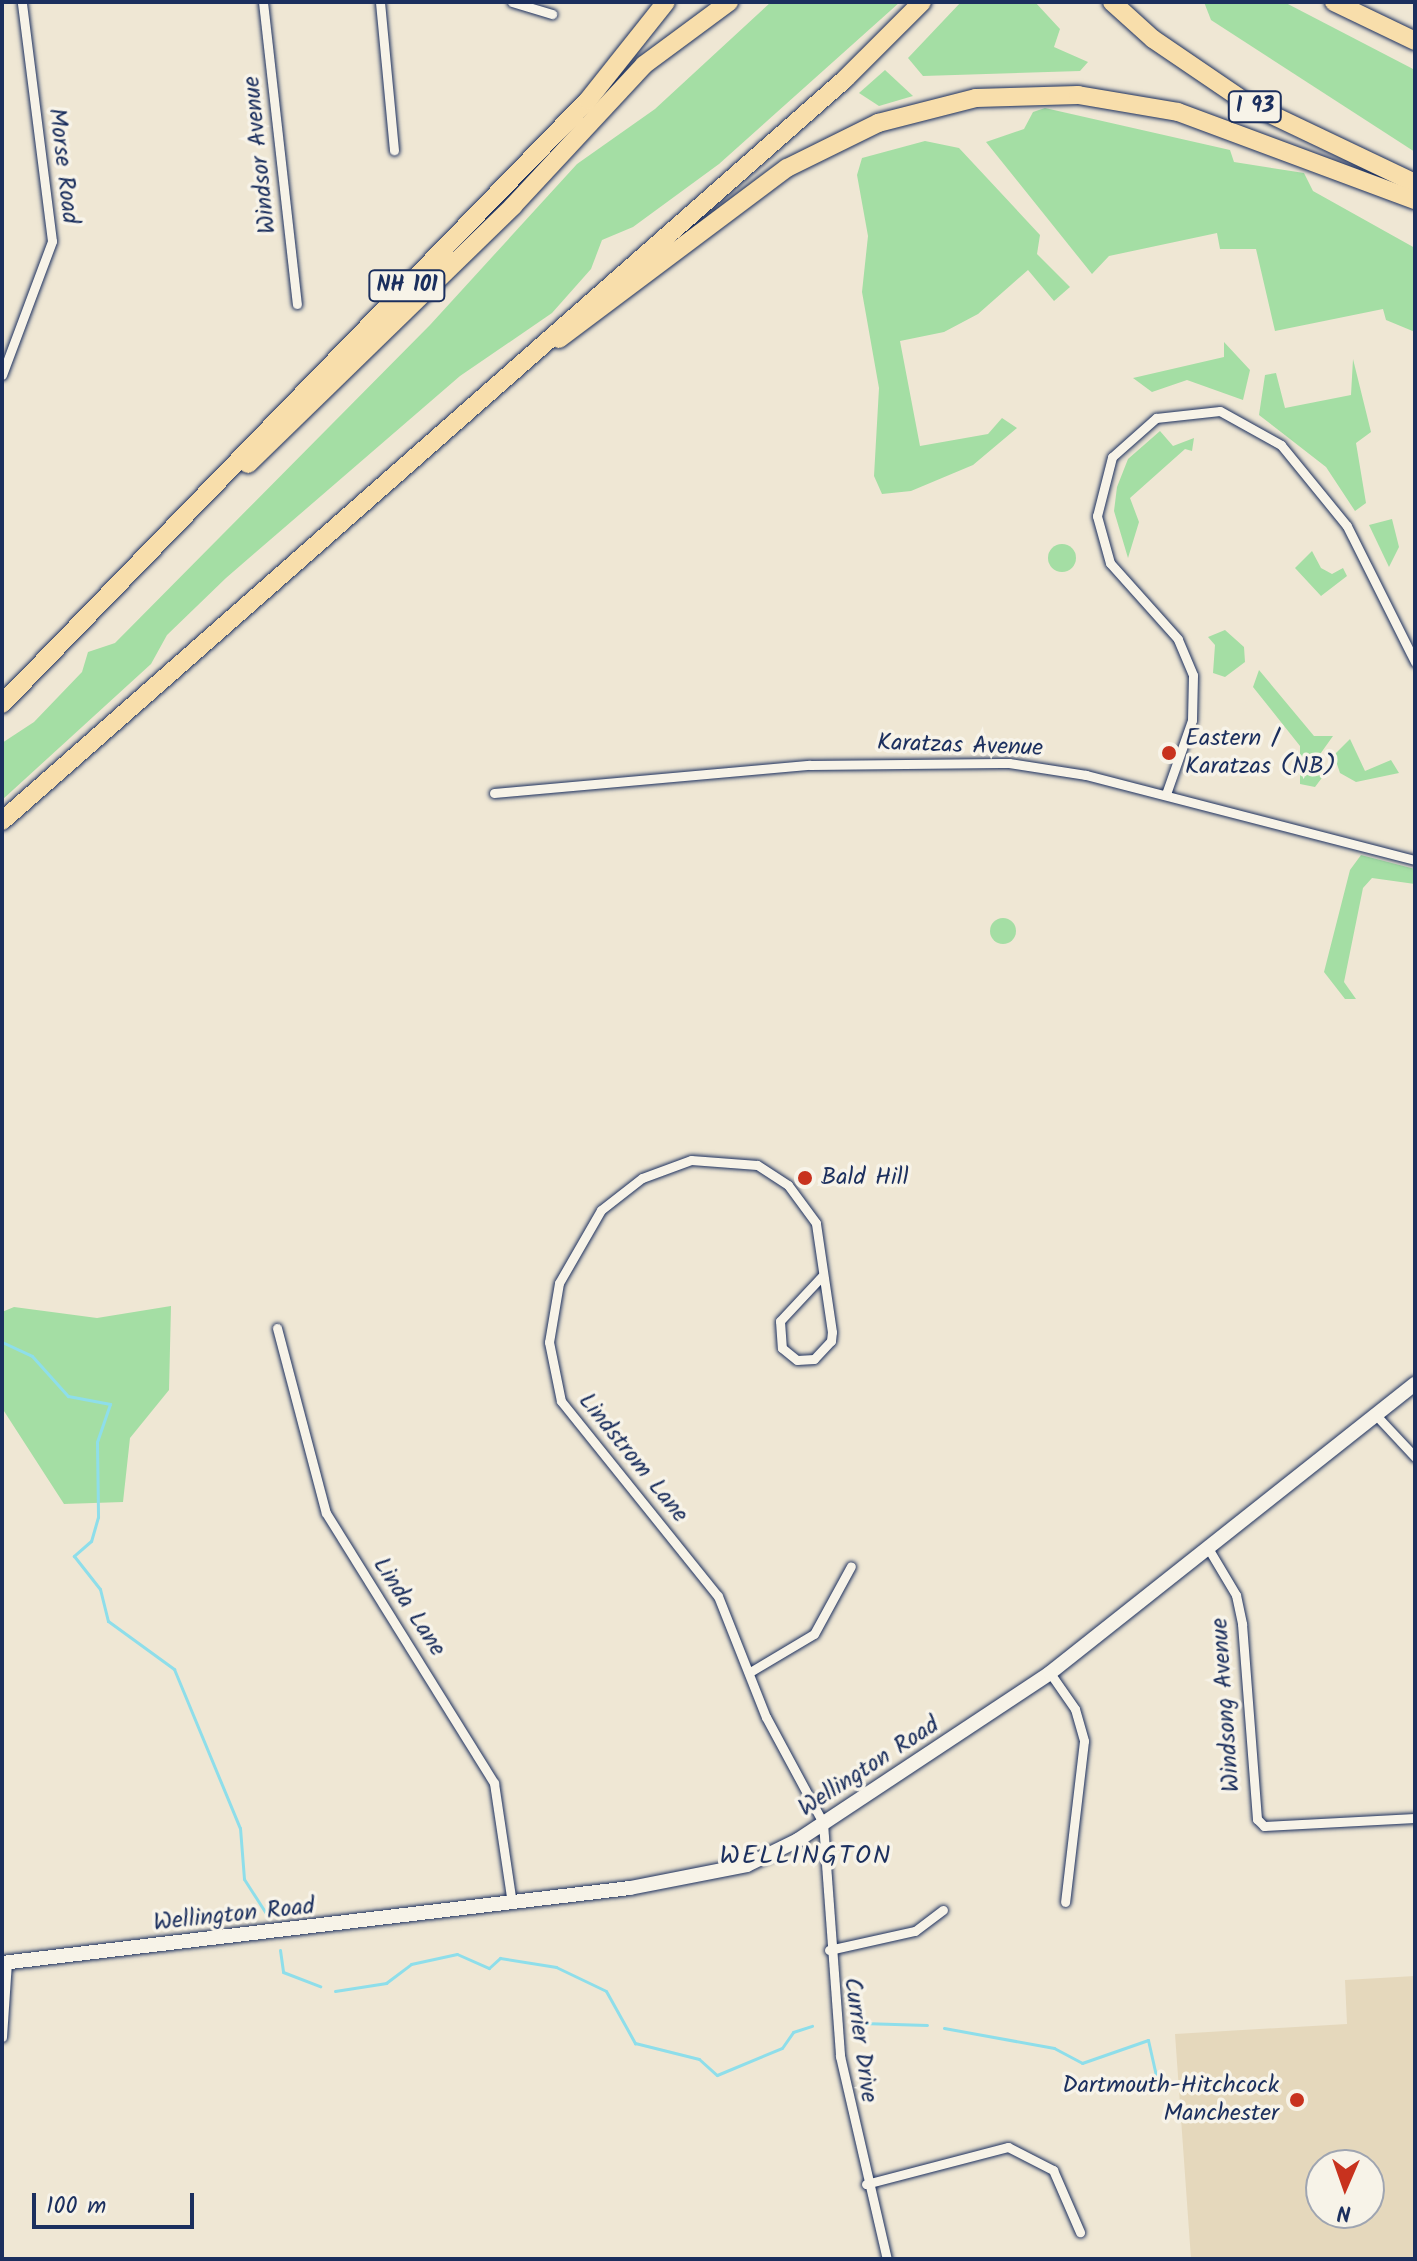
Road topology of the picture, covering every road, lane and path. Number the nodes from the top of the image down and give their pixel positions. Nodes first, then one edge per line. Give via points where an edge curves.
1 (22, 2) edge
2 (263, 2) edge
3 (380, 2) edge
4 (512, 2) edge
5 (666, 2) edge
6 (729, 2) edge
7 (922, 2) edge
8 (1112, 2) edge
9 (1334, 2) edge
10 (552, 14) dead end
11 (1415, 41) edge
12 (394, 150) dead end
13 (1415, 183) edge
14 (1415, 200) edge
15 (297, 304) dead end
16 (526, 358) junction
17 (2, 375) edge
18 (140, 563) junction
19 (1415, 662) edge
20 (2, 704) edge
21 (494, 793) dead end
22 (1166, 794) junction
23 (2, 821) edge
24 (1415, 860) edge
25 (823, 1275) junction
26 (277, 1328) dead end
27 (1415, 1384) edge
28 (1374, 1413) junction
29 (1415, 1457) edge
30 (1208, 1548) junction
31 (851, 1566) dead end
32 (750, 1672) junction
33 (1050, 1673) junction
34 (1415, 1818) edge
35 (823, 1823) junction
36 (1065, 1902) dead end
37 (512, 1903) junction
38 (943, 1910) dead end
39 (829, 1950) junction
40 (5, 1962) edge
41 (2, 2037) edge
42 (866, 2184) junction
43 (1080, 2232) dead end
44 (887, 2259) edge

1 - 17 street, Morse Road via 52,241
2 - 15 street, Windsor Avenue
3 - 12 street
4 - 10 street
5 - 18 highway, NH 101 via 588,100
6 - 18 highway via 644,65 513,206
7 - 16 highway
8 - 13 highway, I 93 via 1236,96
9 - 11 highway
14 - 16 highway via 1178,112 1078,95 976,98 878,123 787,168 585,324
16 - 23 highway
18 - 20 highway, NH 101
19 - 22 street via 1347,526 1281,445 1220,411 1156,418 1112,457 1097,516 1110,563 1170,628 1193,675 1192,720
21 - 22 street, Karatzas Avenue via 724,770 952,762 1050,768
22 - 24 street, Karatzas Avenue
25 - 25 street, Lindstrom Lane via 780,1321 778,1340 797,1360 814,1359 831,1341
25 - 32 street, Lindstrom Lane via 816,1223 788,1185 741,1160 691,1160 642,1178 601,1210 565,1269 550,1313 561,1401 704,1575
26 - 37 street, Linda Lane via 326,1513 494,1783
27 - 28 main road, Wellington Road
28 - 29 street
28 - 30 main road, Wellington Road
30 - 33 main road, Wellington Road
30 - 34 street, Windsong Avenue via 1231,1584 1242,1624 1257,1819 1264,1826
31 - 32 street via 814,1634
32 - 35 street, Lindstrom Lane
33 - 35 main road, Wellington Road
33 - 36 street via 1075,1709 1084,1741
35 - 37 main road, Wellington Road via 762,1859 717,1874
35 - 39 street, Currier Drive
37 - 40 main road, Wellington Road
38 - 39 street via 915,1931
39 - 42 street, Currier Drive via 840,2056
40 - 41 street
42 - 43 street via 1008,2147 1053,2170
42 - 44 street, Currier Drive

